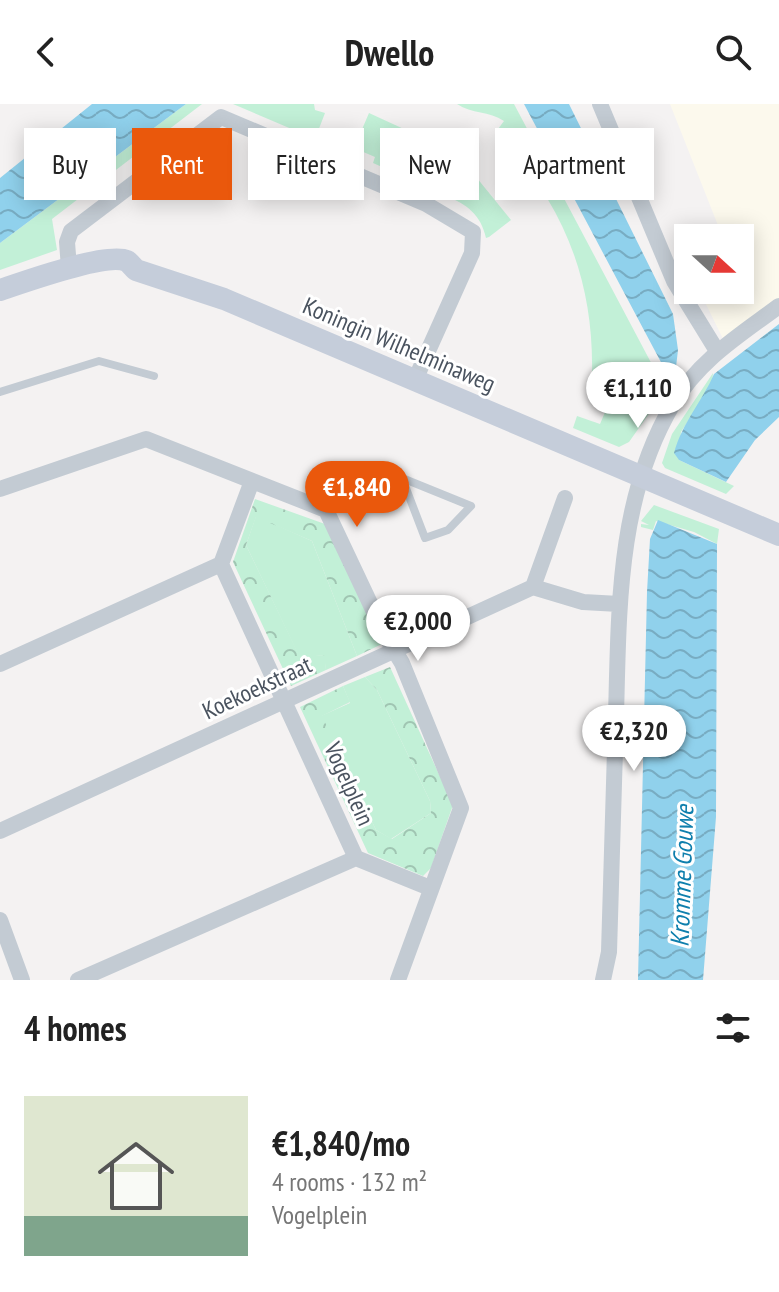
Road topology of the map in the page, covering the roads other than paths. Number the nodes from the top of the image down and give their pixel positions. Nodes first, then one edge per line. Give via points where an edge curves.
1 (600, 104) edge
2 (78, 267) junction
3 (0, 290) edge
4 (779, 306) edge
5 (717, 351) junction
6 (154, 376) dead end
7 (415, 380) junction
8 (0, 392) edge
9 (640, 476) junction
10 (402, 478) junction
11 (252, 481) junction
12 (0, 489) edge
13 (565, 498) dead end
14 (326, 510) junction
15 (779, 535) edge
16 (221, 564) junction
17 (533, 587) junction
18 (619, 604) junction
19 (395, 652) junction
20 (0, 664) edge
21 (287, 701) junction
22 (0, 831) edge
23 (356, 858) junction
24 (430, 888) junction
25 (0, 920) edge
26 (22, 980) edge
27 (78, 980) edge
28 (398, 980) edge
29 (603, 980) edge

1 - 5 street via 674,281
2 - 3 main road, Koningin Wilhelminaweg
2 - 7 main road, Koningin Wilhelminaweg via 123,275 136,270 224,299
2 - 7 street via 67,242 71,231 221,117 426,204 473,232 472,253
4 - 5 street
5 - 9 street via 673,403
6 - 8 lane via 99,361
7 - 9 main road, Koningin Wilhelminaweg
9 - 15 main road, Koningin Wilhelminaweg
9 - 18 street via 622,559
10 - 10 lane via 425,538 448,530 471,506
10 - 14 lane via 379,469
11 - 12 street via 146,439
11 - 14 street
11 - 16 street
13 - 17 street
14 - 19 street
16 - 20 street
16 - 21 street, Vogelplein
17 - 18 street via 583,602
17 - 19 street, Koekoekstraat
18 - 29 street via 609,952
19 - 21 street, Koekoekstraat
19 - 24 street via 461,808
21 - 22 street, Koekoekstraat
21 - 23 street, Vogelplein
23 - 24 street, Vogelplein
23 - 27 street
24 - 28 street
25 - 26 street

